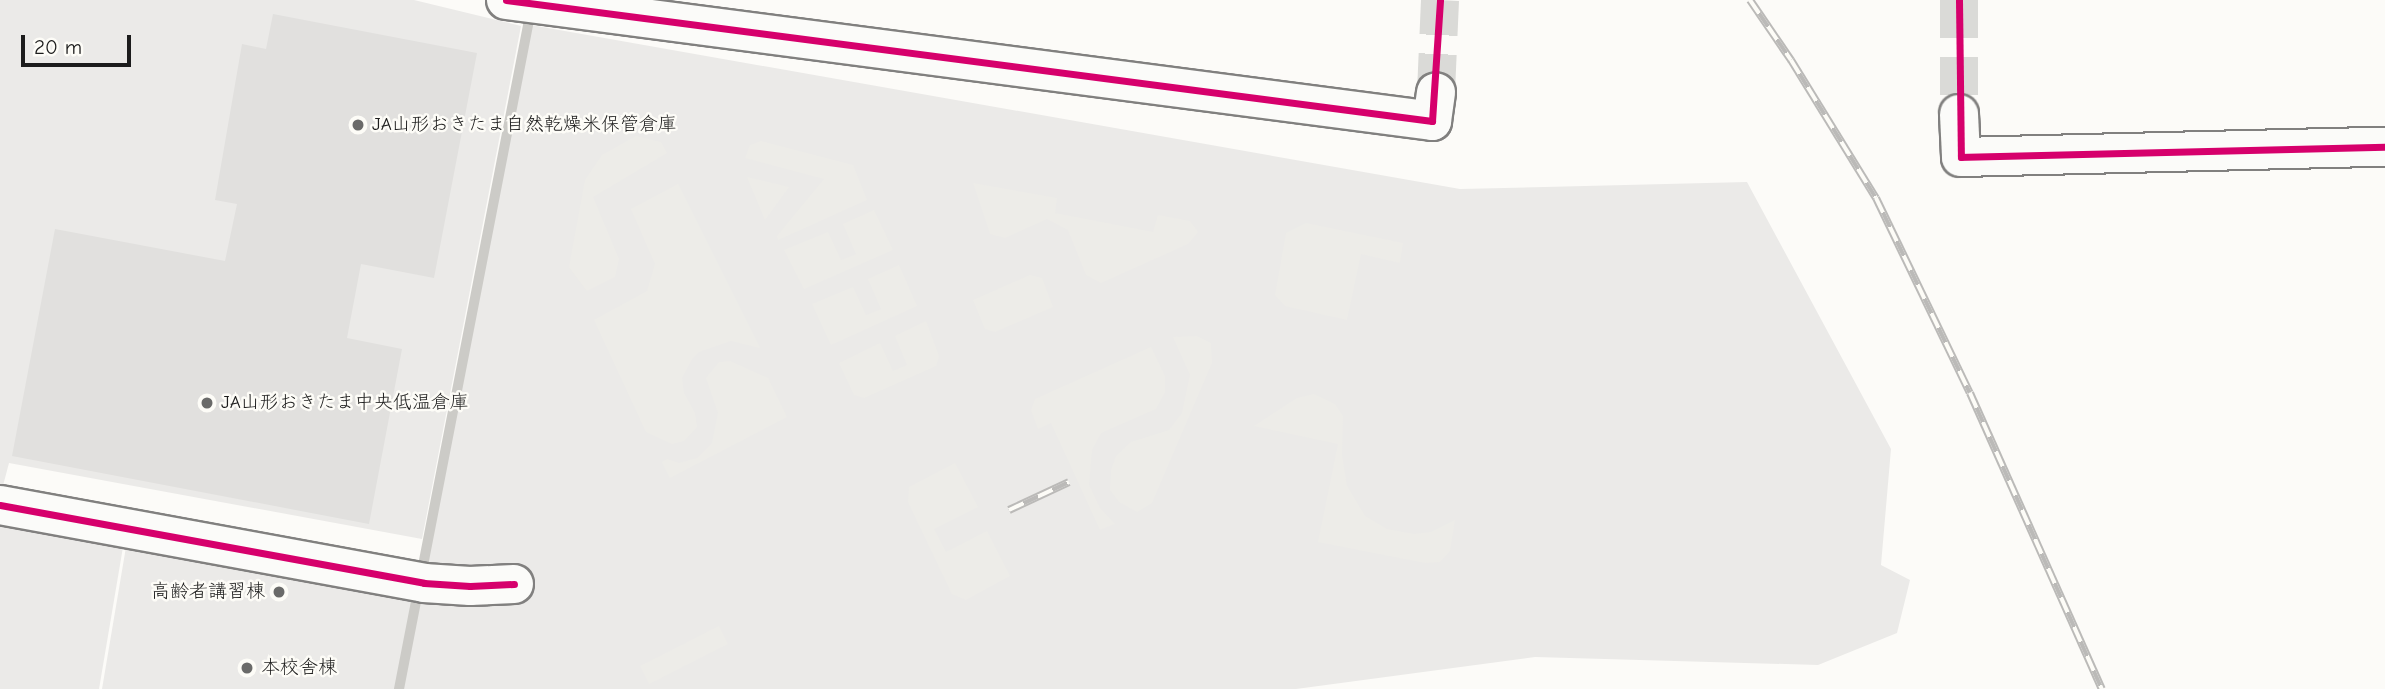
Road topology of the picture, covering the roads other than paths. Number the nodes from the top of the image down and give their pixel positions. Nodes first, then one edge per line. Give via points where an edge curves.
1 (506, 0) edge
2 (1436, 93) tunnel mouth
3 (1959, 114) tunnel mouth
4 (2385, 148) edge
5 (0, 505) edge
6 (514, 584) dead end

1 - 2 street via 1432,121
3 - 4 street via 1961,157
5 - 6 street via 414,581

